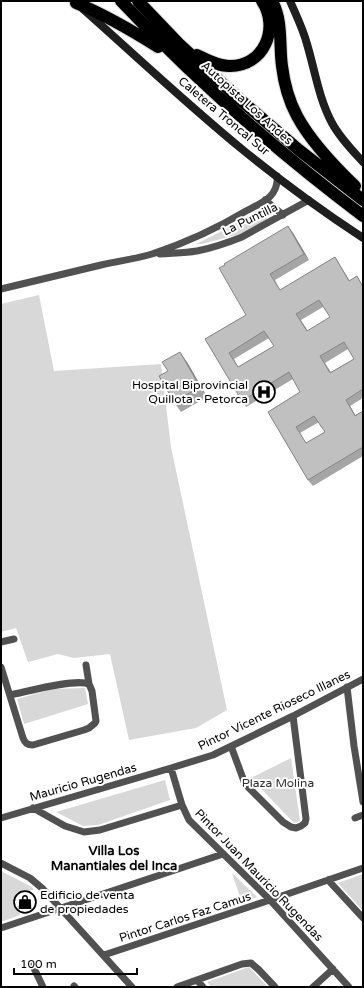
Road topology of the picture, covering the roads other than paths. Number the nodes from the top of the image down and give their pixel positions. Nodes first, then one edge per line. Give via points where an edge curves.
1 (121, 1) edge
2 (138, 1) edge
3 (262, 1) edge
4 (272, 1) edge
5 (290, 1) edge
6 (76, 3) joint
7 (180, 44) junction
8 (176, 58) junction
9 (363, 162) edge
10 (277, 176) junction
11 (363, 193) edge
12 (265, 200) junction
13 (309, 200) junction
14 (363, 200) edge
15 (283, 215) junction
16 (363, 216) edge
17 (363, 238) edge
18 (150, 254) junction
19 (1, 289) edge
20 (14, 639) dead end
21 (1, 642) edge
22 (86, 665) dead end
23 (1, 667) edge
24 (363, 679) edge
25 (89, 684) junction
26 (347, 687) junction
27 (10, 696) junction
28 (293, 716) junction
29 (231, 746) junction
30 (171, 768) junction
31 (363, 802) edge
32 (182, 804) junction
33 (34, 808) junction
34 (363, 815) edge
35 (1, 818) edge
36 (355, 818) dead end
37 (223, 854) junction
38 (1, 863) edge
39 (363, 868) edge
40 (328, 880) junction
41 (270, 900) junction
42 (61, 908) junction
43 (363, 918) edge
44 (1, 928) edge
45 (104, 955) junction
46 (32, 964) dead end
47 (333, 969) junction
48 (197, 980) junction
49 (43, 987) edge
50 (132, 987) edge
51 (177, 987) edge
52 (203, 987) edge
53 (275, 987) edge
54 (313, 987) edge
55 (349, 987) edge

1 - 8 highway, Autopista Los Andes
2 - 7 highway, Autopista Los Andes
3 - 7 highway via 270,28 264,48 255,58 236,66 223,66 197,56
4 - 11 highway via 277,13 284,80 296,116 326,156
5 - 9 street via 302,30 326,111 341,136
6 - 8 highway via 122,24
6 - 10 street, Caletera Troncal Sur
7 - 14 highway, Autopista Los Andes via 267,124
8 - 16 highway, Autopista Los Andes via 279,150
10 - 12 street, La Puntilla via 275,190
10 - 13 street, Caletera Troncal Sur
12 - 15 street
12 - 18 street, La Puntilla via 204,234
13 - 15 street, La Puntilla
13 - 17 street, Caletera Troncal Sur
15 - 18 street, La Puntilla via 242,237 220,245 198,251
18 - 19 street, La Puntilla
20 - 21 street
22 - 25 street
23 - 27 street
24 - 26 street, Pintor Vicente Rioseco Illanes
25 - 27 street via 53,686
25 - 27 street via 96,716 95,723 84,730 33,745 26,744 23,738
26 - 28 street, Pintor Vicente Rioseco Illanes
26 - 31 street
28 - 29 street, Pintor Vicente Rioseco Illanes
28 - 29 street via 306,819 301,826 291,827 283,822 245,784
29 - 30 street, Pintor Vicente Rioseco Illanes via 213,755
30 - 32 street, Pintor Juan Mauricio Rugendas
30 - 33 street, Mauricio Rugendas
32 - 33 street via 100,830 84,832 65,826
32 - 37 street, Pintor Juan Mauricio Rugendas via 189,820
33 - 35 street, Mauricio Rugendas
34 - 36 street
37 - 41 street, Pintor Juan Mauricio Rugendas
37 - 42 street
38 - 42 street via 30,878
39 - 40 street, Pintor Carlos Faz Camus
40 - 41 street, Pintor Carlos Faz Camus
40 - 43 street
41 - 45 street, Pintor Carlos Faz Camus
41 - 47 street, Pintor Juan Mauricio Rugendas
42 - 44 street
42 - 45 street
45 - 50 street
46 - 49 street
47 - 54 street
47 - 55 street, Pintor Juan Mauricio Rugendas
48 - 51 street
48 - 52 street
48 - 53 street via 251,963

